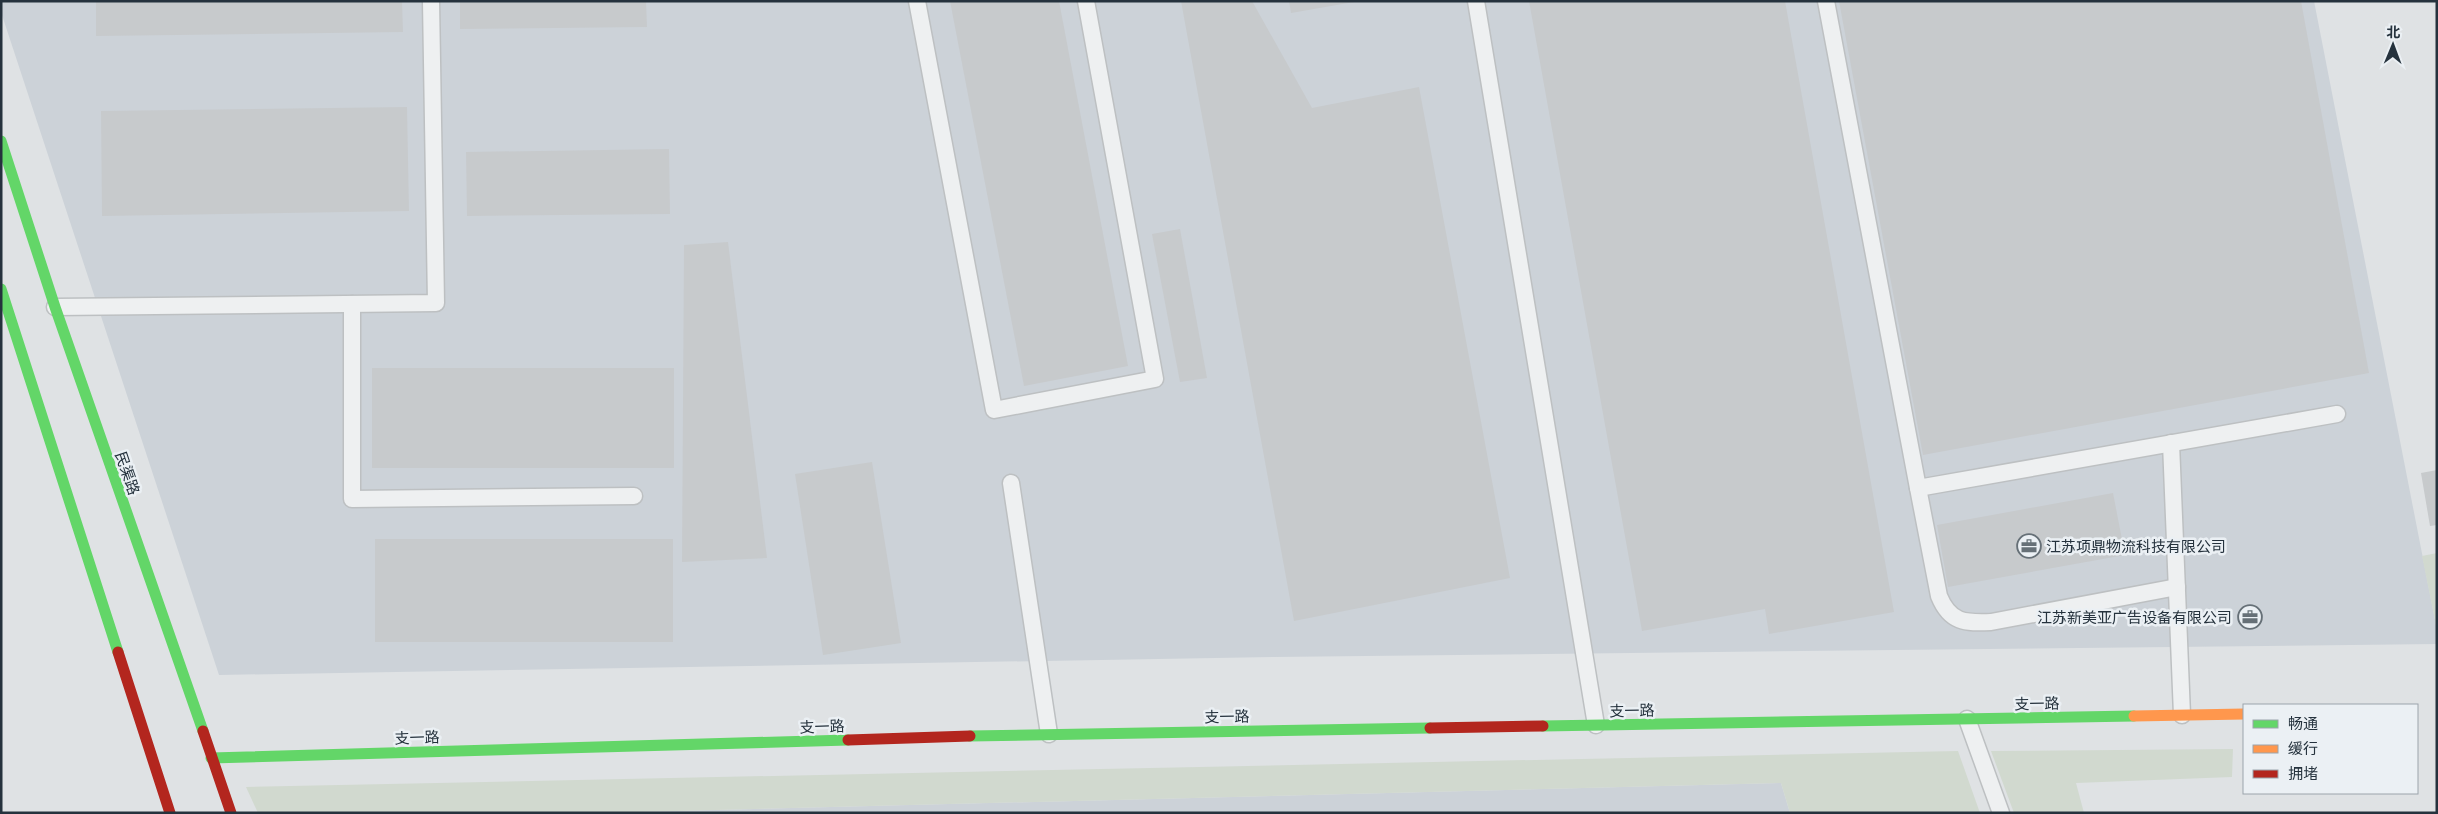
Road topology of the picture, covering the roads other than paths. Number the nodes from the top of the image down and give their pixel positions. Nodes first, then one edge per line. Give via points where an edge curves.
1 (431, 1) edge
2 (917, 1) edge
3 (1086, 1) edge
4 (1476, 1) edge
5 (1826, 1) edge
6 (1, 141) edge
7 (1, 289) edge
8 (352, 304) junction
9 (55, 307) junction
10 (2337, 414) dead end
11 (2171, 443) junction
12 (1011, 483) dead end
13 (1918, 488) junction
14 (634, 496) dead end
15 (2177, 587) junction
16 (2243, 714) edge
17 (2182, 715) junction
18 (1967, 719) junction
19 (1596, 725) junction
20 (1049, 734) junction
21 (211, 758) junction
22 (170, 813) edge
23 (231, 813) edge
24 (2001, 813) edge

1 - 8 lane via 436,303
2 - 3 lane via 994,410 1156,379
4 - 19 lane
5 - 13 lane
6 - 9 street, 民渠路
7 - 22 street
8 - 9 lane
8 - 14 lane via 352,499
9 - 21 street, 民渠路
10 - 11 lane
11 - 13 lane
11 - 15 lane
12 - 20 lane
13 - 15 lane via 1939,596 1953,618 1966,622 1991,622
15 - 17 lane
16 - 17 street, 支一路
17 - 18 street, 支一路
18 - 19 street, 支一路
18 - 24 lane
19 - 20 street, 支一路
20 - 21 street, 支一路
21 - 23 street, 民渠路

